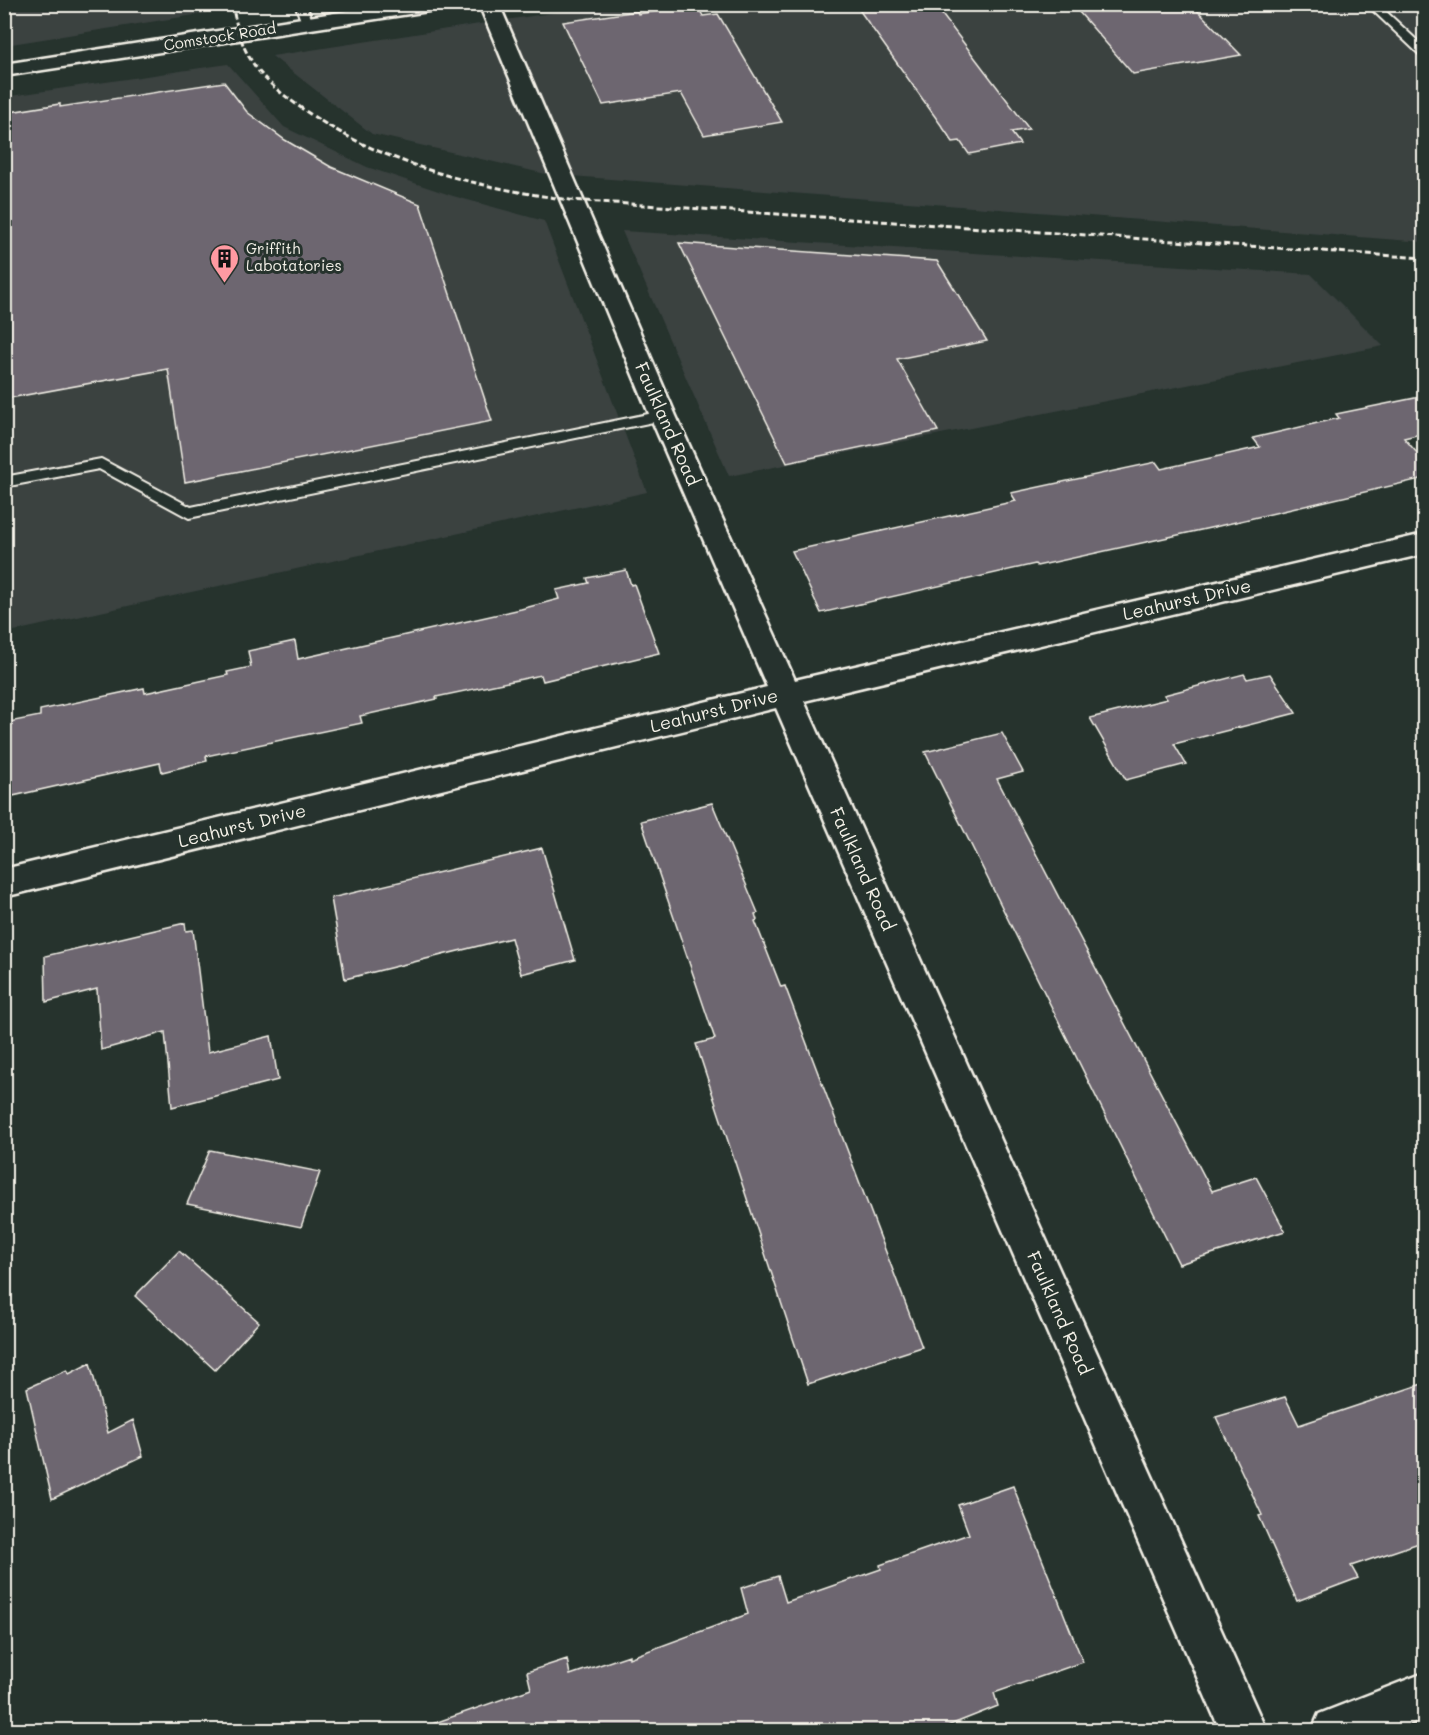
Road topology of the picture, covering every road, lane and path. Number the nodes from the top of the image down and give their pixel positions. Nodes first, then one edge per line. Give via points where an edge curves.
1 (300, 4) edge
2 (435, 4) edge
3 (489, 4) edge
4 (1371, 4) edge
5 (307, 24) junction
6 (1425, 53) edge
7 (4, 70) edge
8 (663, 416) junction
9 (4, 482) edge
10 (1425, 543) edge
11 (785, 694) junction
12 (4, 883) edge
13 (1425, 1696) edge
14 (1243, 1731) edge
15 (1335, 1731) edge

1 - 5 lane
2 - 5 street, Comstock Road
3 - 8 street, Faulkland Road
4 - 6 lane
5 - 7 street, Comstock Road
8 - 9 lane via 189,513 101,464
8 - 11 street, Faulkland Road
10 - 11 street, Leahurst Drive
11 - 12 street, Leahurst Drive
11 - 14 street, Faulkland Road
13 - 15 street

